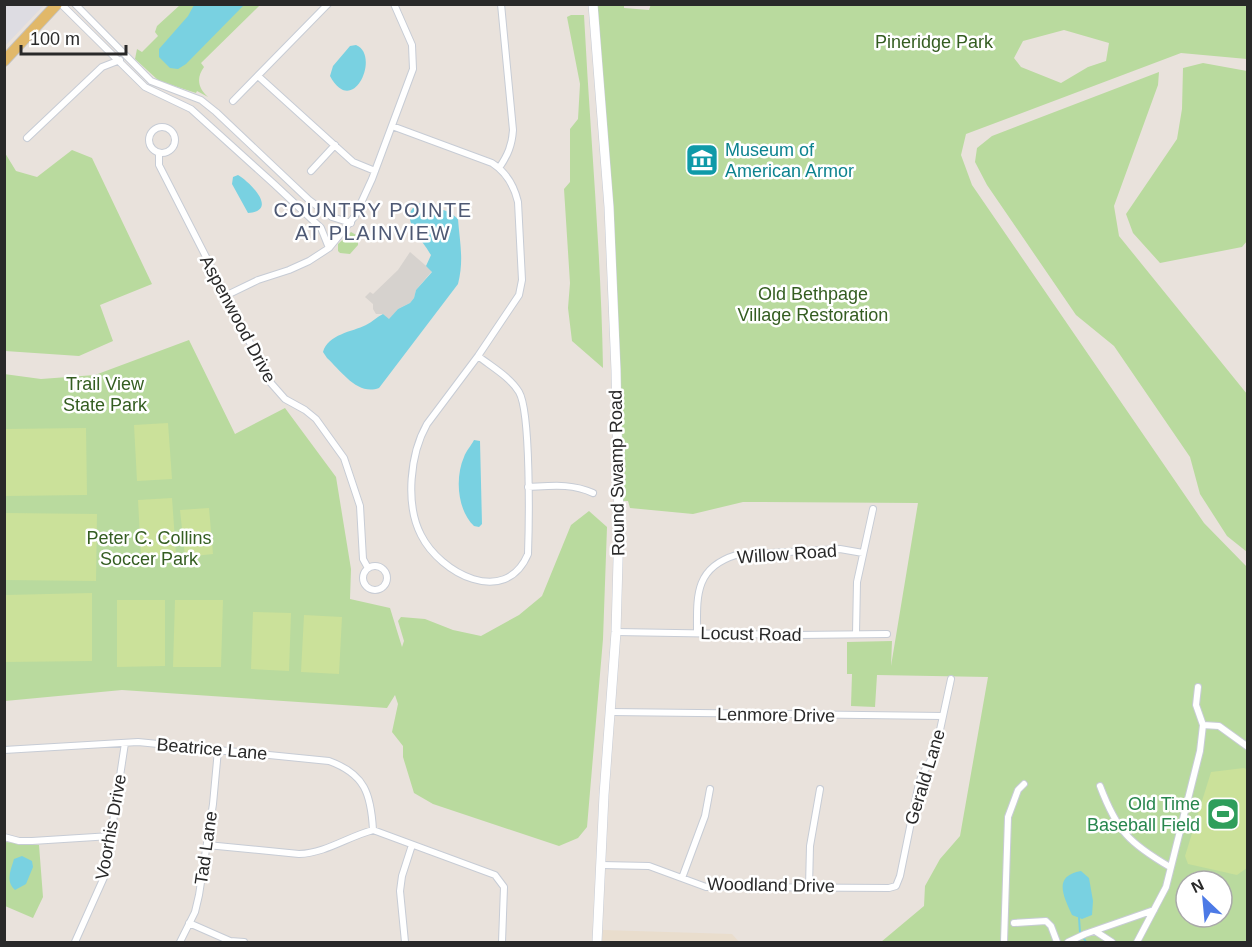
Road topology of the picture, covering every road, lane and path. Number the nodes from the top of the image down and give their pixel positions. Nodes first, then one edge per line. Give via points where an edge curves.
1 (59, 4) edge
2 (75, 4) edge
3 (328, 4) edge
4 (394, 4) edge
5 (501, 4) edge
6 (593, 4) edge
7 (125, 55) junction
8 (4, 61) edge
9 (118, 62) junction
10 (258, 76) junction
11 (234, 100) dead end
12 (392, 126) junction
13 (27, 138) dead end
14 (335, 145) junction
15 (159, 153) junction
16 (499, 168) junction
17 (310, 171) dead end
18 (375, 171) junction
19 (351, 223) junction
20 (329, 248) junction
21 (225, 296) junction
22 (478, 356) junction
23 (528, 487) junction
24 (593, 493) dead end
25 (873, 509) dead end
26 (863, 553) junction
27 (368, 568) junction
28 (616, 632) junction
29 (697, 633) junction
30 (856, 634) junction
31 (887, 634) dead end
32 (951, 679) dead end
33 (1198, 687) dead end
34 (610, 712) junction
35 (943, 716) junction
36 (1203, 725) junction
37 (125, 743) junction
38 (1248, 747) edge
39 (4, 750) edge
40 (218, 750) junction
41 (1024, 784) dead end
42 (1100, 786) dead end
43 (710, 789) dead end
44 (820, 789) dead end
45 (373, 830) junction
46 (4, 837) edge
47 (111, 837) junction
48 (207, 845) junction
49 (412, 845) junction
50 (601, 865) junction
51 (1170, 867) junction
52 (900, 876) joint
53 (682, 878) junction
54 (809, 886) junction
55 (1154, 910) junction
56 (1014, 922) dead end
57 (189, 923) junction
58 (1094, 931) junction
59 (75, 942) edge
60 (180, 942) edge
61 (244, 942) edge
62 (405, 942) edge
63 (502, 942) edge
64 (597, 942) edge
65 (1004, 942) edge
66 (1057, 942) edge
67 (1068, 942) edge
68 (1112, 942) edge
69 (1137, 942) edge

1 - 8 main road
1 - 9 street
2 - 7 street
3 - 10 street
4 - 12 street via 414,55
5 - 16 street via 513,130 507,157
6 - 28 main road, Round Swamp Road via 609,207 616,370
7 - 9 street
7 - 19 street via 158,85 201,100 309,200 332,217
9 - 13 street via 102,67
9 - 20 street via 153,93 191,109 321,228
10 - 11 street
10 - 14 street
12 - 16 street
12 - 18 street
14 - 17 street
14 - 18 street via 353,162
15 - 15 street, Aspenwood Drive via 174,144 174,135 164,126 156,128 148,138 150,146
15 - 21 street, Aspenwood Drive via 159,165
16 - 22 street via 518,201 522,280 519,295
18 - 19 street
19 - 20 street
20 - 21 street via 297,267
21 - 27 street, Aspenwood Drive via 270,382 285,399 315,419 344,458 360,506 363,559
22 - 23 street via 513,383 521,395 526,419
22 - 23 street via 427,424 416,447 413,505 420,534 429,549 455,571 483,581 507,579 516,573 528,554
23 - 24 street via 566,485
25 - 26 street
26 - 29 street, Willow Road via 840,549 736,555 720,561 707,572 699,587
26 - 30 street via 856,593
27 - 27 street, Aspenwood Drive via 363,574 365,585 371,590 381,588 386,582 385,571 375,566
28 - 29 street, Locust Road
28 - 34 main road, Round Swamp Road
29 - 30 street, Locust Road
30 - 31 street, Locust Road
32 - 35 street, Gerald Lane
33 - 36 street via 1196,705
34 - 35 street, Lenmore Drive
34 - 50 main road, Round Swamp Road
35 - 52 street, Gerald Lane via 935,753 919,783
36 - 38 street via 1219,726
36 - 51 street
37 - 39 street, Beatrice Lane
37 - 40 street, Beatrice Lane
37 - 47 street, Voorhis Drive
40 - 45 street, Beatrice Lane via 341,765 364,787 370,801
40 - 48 street, Tad Lane
41 - 65 street via 1008,817
42 - 51 street via 1120,828 1139,849
43 - 53 street via 705,816
44 - 54 street via 810,846
45 - 48 street via 314,853
45 - 49 street
46 - 47 street via 32,841
47 - 59 street, Voorhis Drive via 105,875
48 - 57 street, Tad Lane via 199,895
49 - 62 street via 400,891
49 - 63 street via 495,875 502,883 504,895
50 - 53 street, Woodland Drive via 649,866
50 - 64 main road, Round Swamp Road
51 - 55 street via 1166,887
52 - 54 street, Woodland Drive via 896,886 889,888
53 - 54 street, Woodland Drive via 706,887
55 - 58 street
55 - 69 street
56 - 66 street via 1046,921
57 - 60 street, Tad Lane
57 - 61 street via 230,941
58 - 67 street
58 - 68 street

